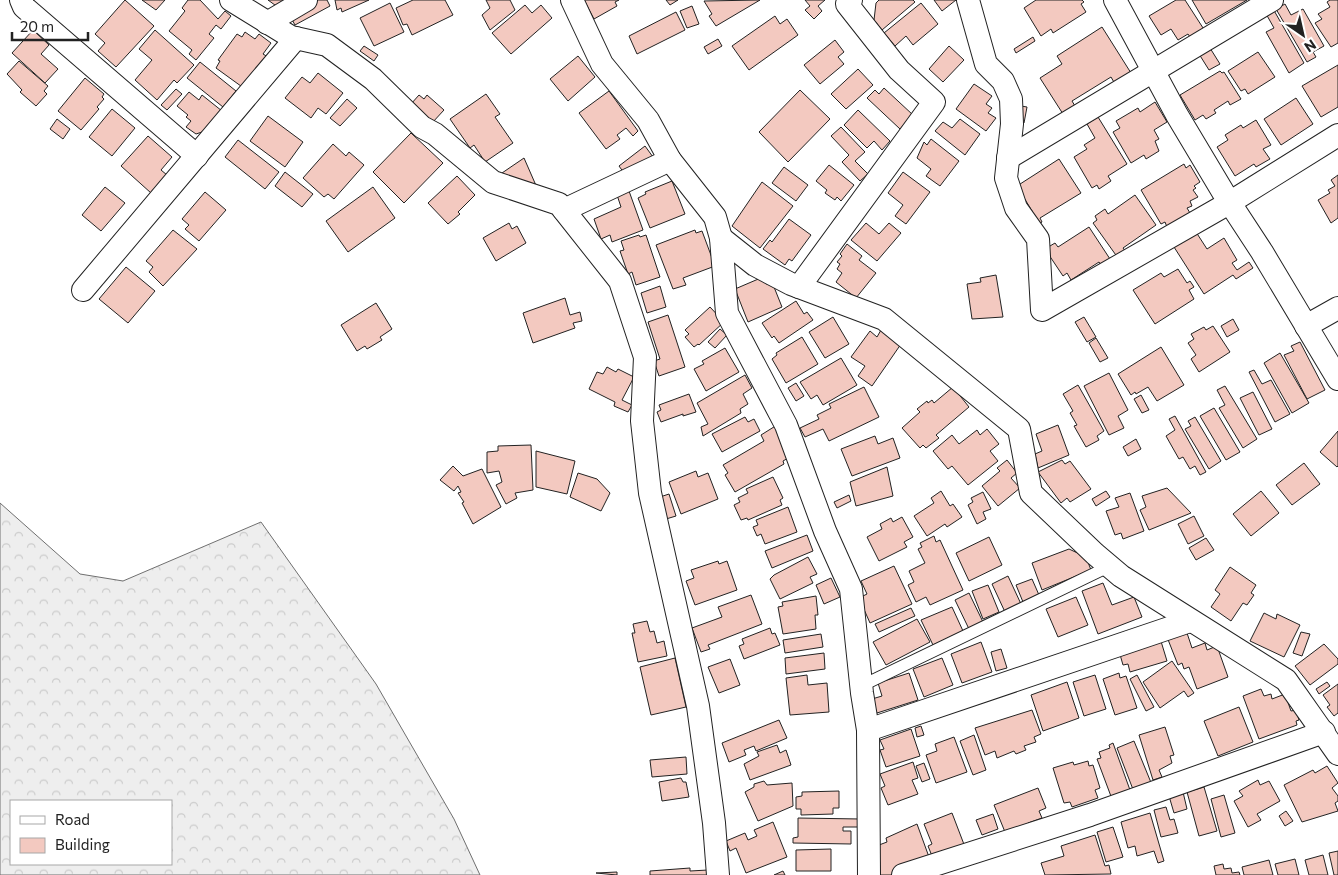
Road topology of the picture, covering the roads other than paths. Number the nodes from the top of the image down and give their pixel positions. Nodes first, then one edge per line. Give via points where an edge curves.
1 (21, 0) edge
2 (231, 0) edge
3 (306, 0) edge
4 (572, 0) edge
5 (852, 0) edge
6 (968, 0) edge
7 (1115, 0) edge
8 (1272, 0) edge
9 (267, 23) junction
10 (296, 38) junction
11 (1153, 70) junction
12 (1338, 135) edge
13 (197, 156) junction
14 (1008, 158) junction
15 (670, 160) junction
16 (1229, 203) junction
17 (564, 210) junction
18 (721, 238) junction
19 (799, 287) junction
20 (84, 290) dead end
21 (1338, 308) edge
22 (1306, 326) junction
23 (1338, 379) edge
24 (1110, 566) junction
25 (1190, 621) junction
26 (861, 686) junction
27 (868, 730) junction
28 (1324, 732) junction
29 (1338, 754) edge
30 (718, 875) edge
31 (869, 875) edge
32 (903, 875) edge

1 - 13 street via 24,7
2 - 9 street
3 - 9 street
4 - 15 street via 602,64 648,120
5 - 19 street via 847,4 899,70 934,102
6 - 14 street via 986,64 1003,81 1012,100
7 - 11 street
8 - 11 street
9 - 10 street
10 - 13 street
10 - 17 street via 327,45 373,79 422,127 493,182 559,204
11 - 14 street
11 - 16 street
12 - 16 street
13 - 20 street
14 - 16 street via 1006,178 1016,208 1038,239 1042,310
15 - 17 street
15 - 18 street via 714,217
16 - 22 street
17 - 30 street via 620,281 645,357 642,421 650,494 698,706
18 - 19 street via 755,265
18 - 26 street via 727,313 786,425 851,589
19 - 24 street via 884,319 1019,429 1031,493
21 - 22 street
22 - 23 street
24 - 25 street
24 - 26 lane
25 - 27 street
25 - 28 street via 1286,680
26 - 27 street
27 - 31 street
28 - 29 street
28 - 32 street via 1090,815

